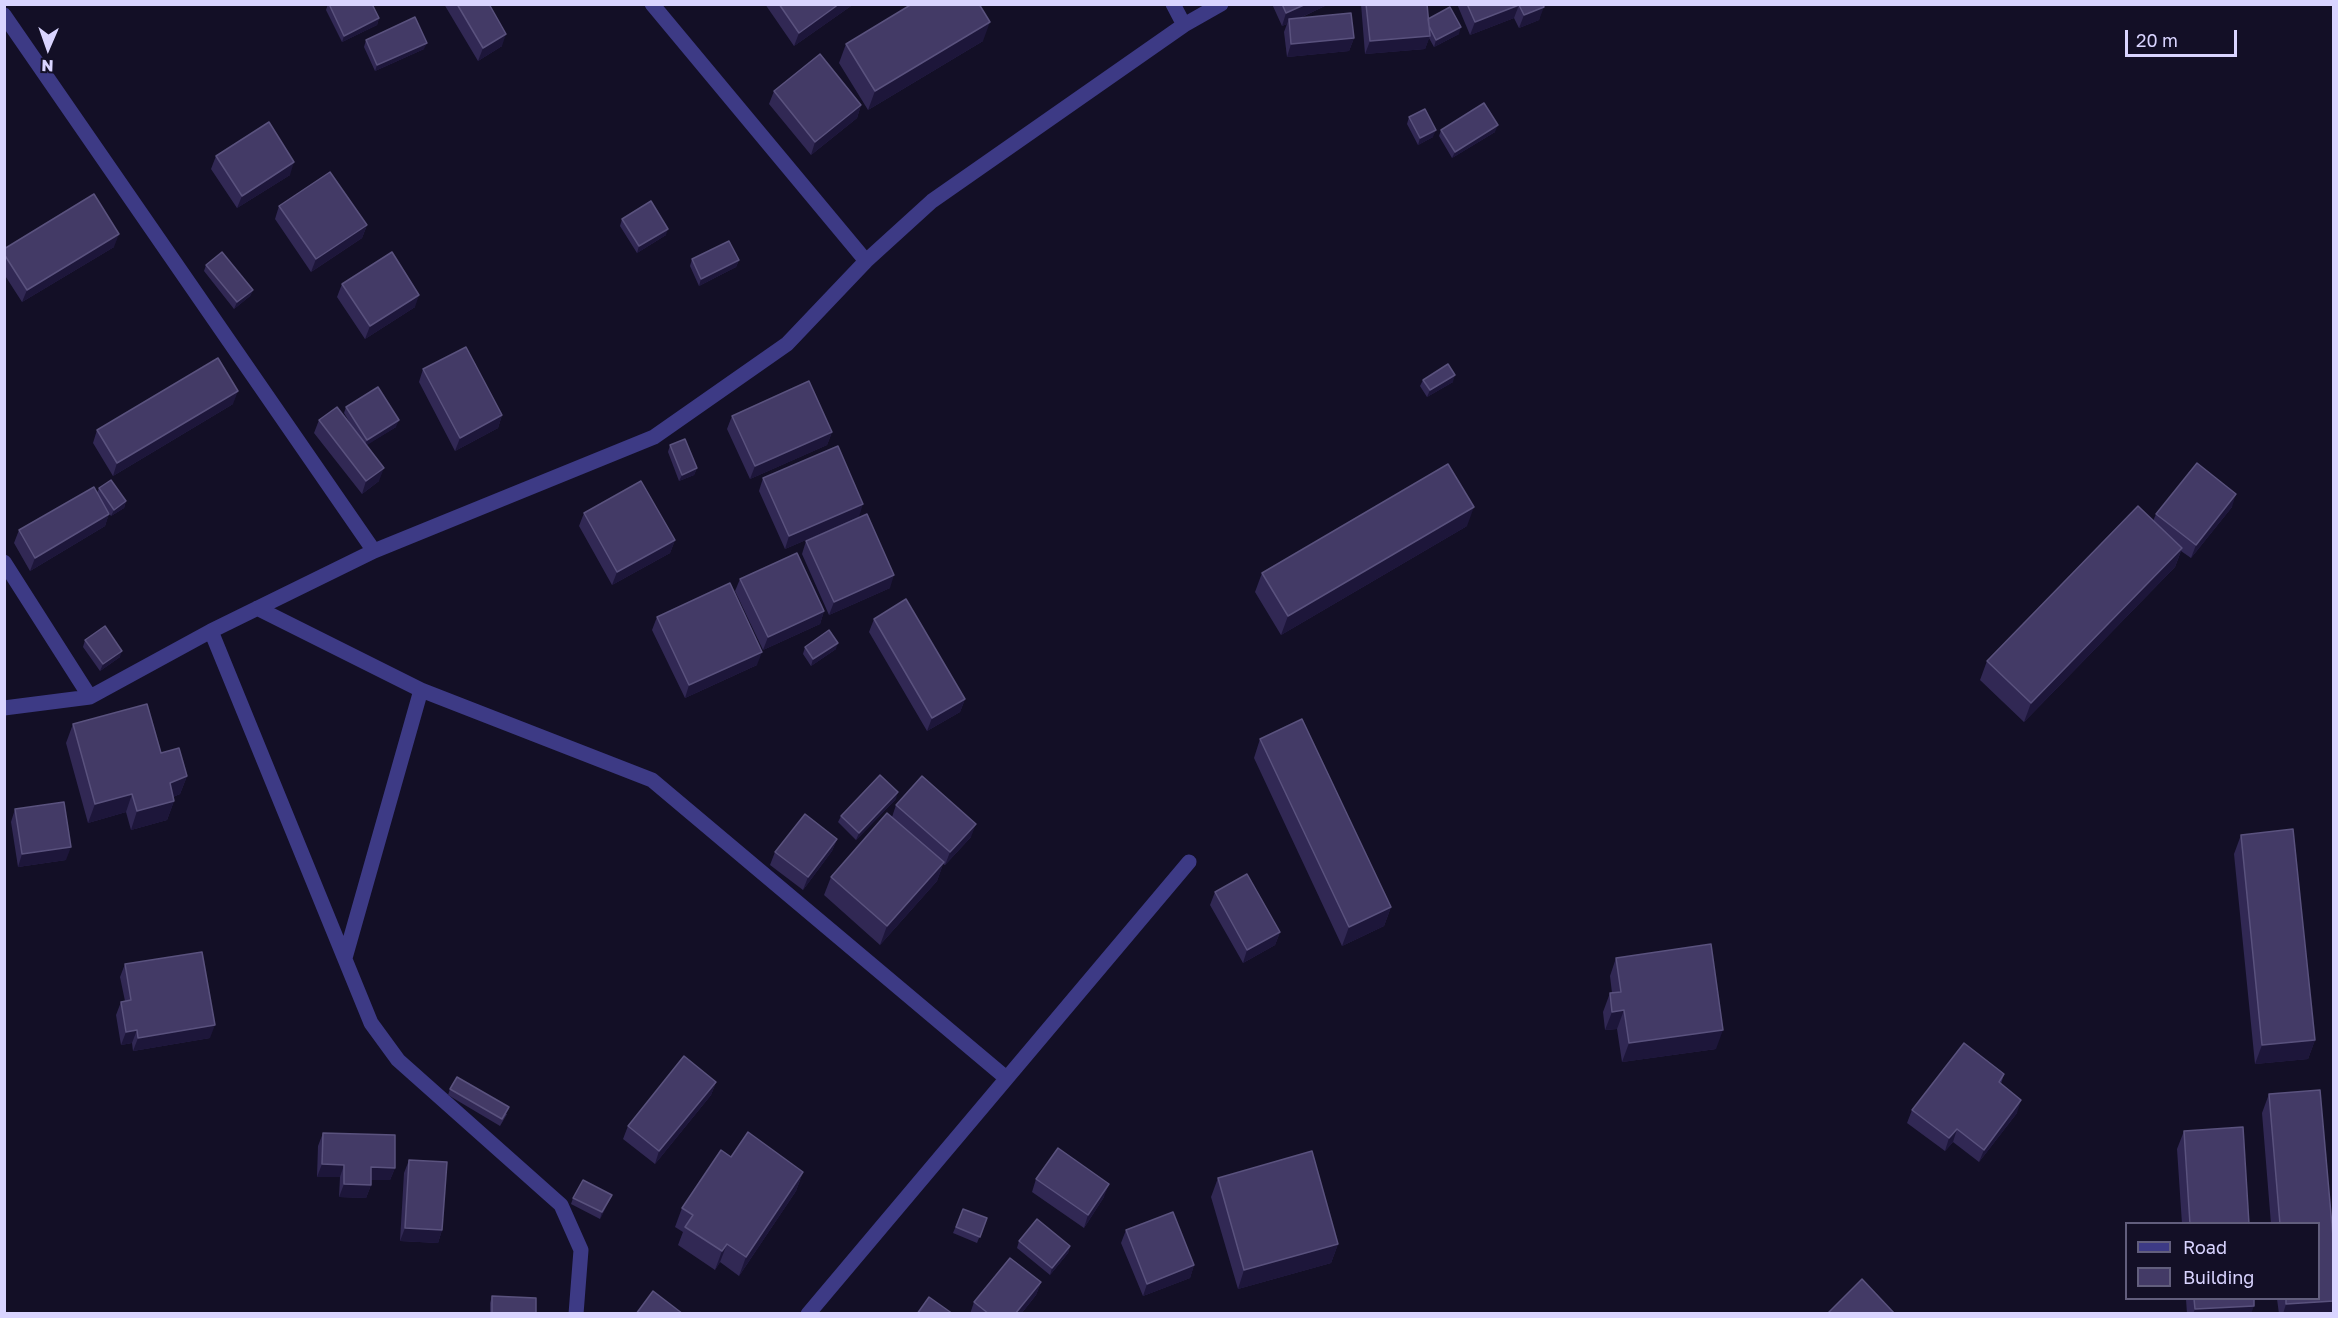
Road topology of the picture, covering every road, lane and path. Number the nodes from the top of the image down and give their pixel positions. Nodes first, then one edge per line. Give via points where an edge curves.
1 (652, 4) edge
2 (1173, 4) edge
3 (1221, 4) edge
4 (4, 15) edge
5 (1184, 25) junction
6 (867, 261) junction
7 (374, 551) junction
8 (4, 562) edge
9 (257, 608) junction
10 (211, 631) junction
11 (421, 690) junction
12 (90, 697) junction
13 (4, 708) edge
14 (1189, 862) dead end
15 (345, 958) junction
16 (1005, 1077) junction
17 (576, 1314) edge
18 (808, 1314) edge

1 - 6 street
2 - 5 street
3 - 5 street
4 - 7 street
5 - 6 street via 932,201
6 - 7 street via 787,344 654,437
7 - 9 street
8 - 12 street
9 - 10 street
9 - 11 street
10 - 12 street
10 - 15 street
11 - 15 street
11 - 16 street via 652,780
12 - 13 street
14 - 16 street
15 - 17 street via 371,1023 398,1060 561,1204 581,1250
16 - 18 street

